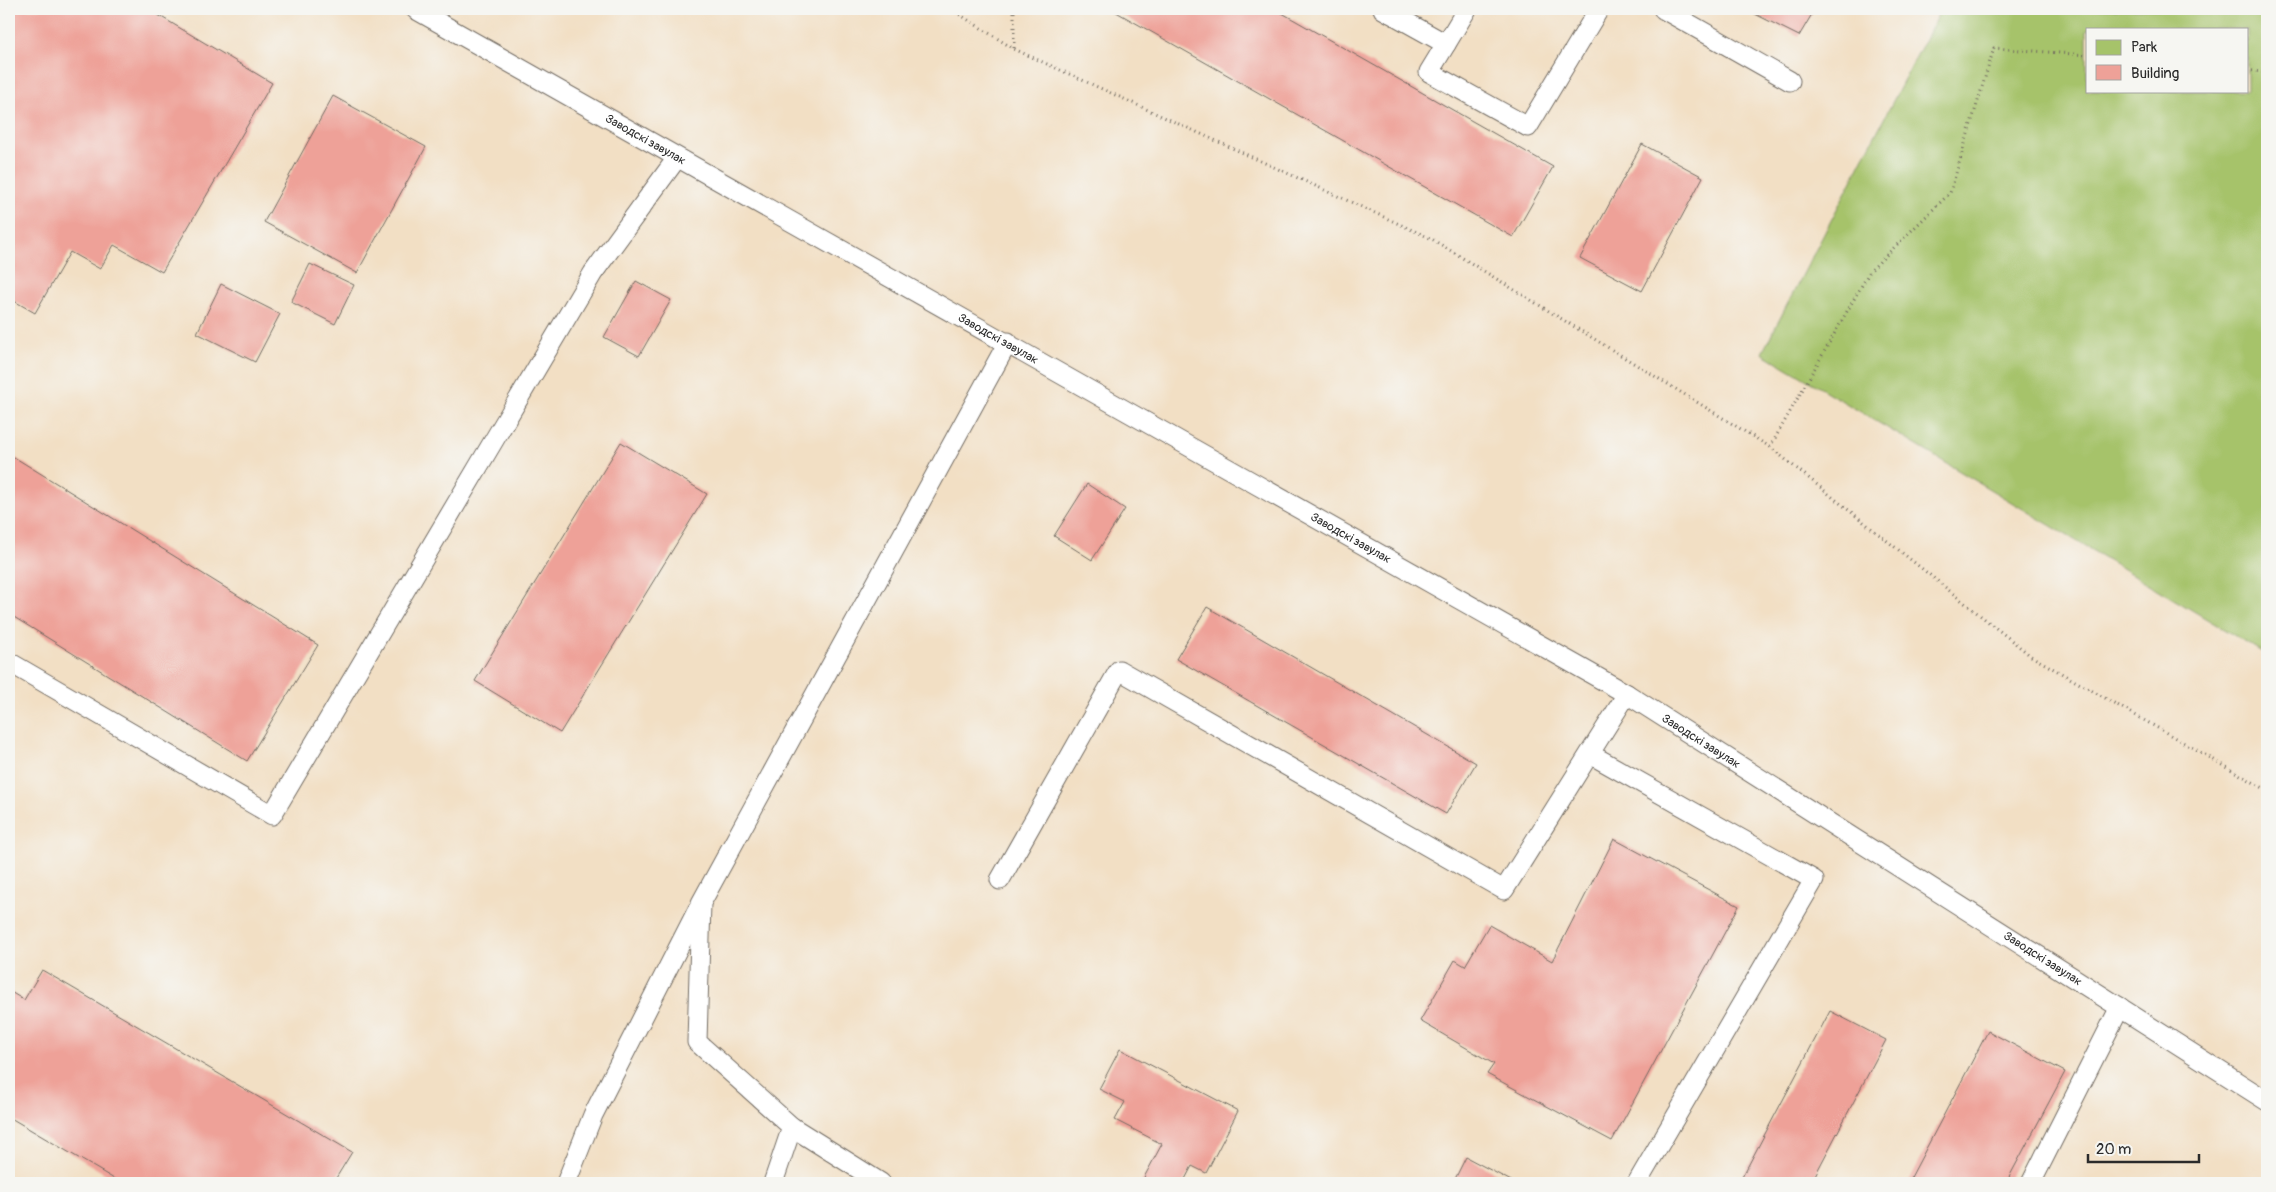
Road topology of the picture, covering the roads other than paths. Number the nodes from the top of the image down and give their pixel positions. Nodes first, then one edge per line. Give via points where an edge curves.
1 (415, 9) edge
2 (1383, 9) edge
3 (1467, 9) edge
4 (1599, 9) edge
5 (1663, 9) edge
6 (1446, 44) junction
7 (1790, 81) dead end
8 (677, 158) junction
9 (1008, 342) junction
10 (9, 662) edge
11 (1627, 694) junction
12 (1590, 754) junction
13 (1000, 880) dead end
14 (701, 903) junction
15 (2120, 1007) junction
16 (2267, 1101) edge
17 (792, 1126) junction
18 (566, 1183) edge
19 (773, 1183) edge
20 (882, 1183) edge
21 (1637, 1183) edge
22 (2030, 1183) edge

1 - 8 lane, Заводскі завулак
2 - 6 lane
3 - 6 lane
4 - 6 lane via 1528,127 1429,72
5 - 7 lane
8 - 9 lane, Заводскі завулак
8 - 10 lane via 593,273 272,814
9 - 11 lane, Заводскі завулак
9 - 14 lane
11 - 12 lane
11 - 15 lane, Заводскі завулак
12 - 13 lane via 1504,890 1119,670
12 - 21 lane via 1814,880
14 - 17 lane via 697,1042
14 - 18 lane via 593,1116
15 - 16 lane, Заводскі завулак
15 - 22 lane
17 - 19 lane
17 - 20 lane

